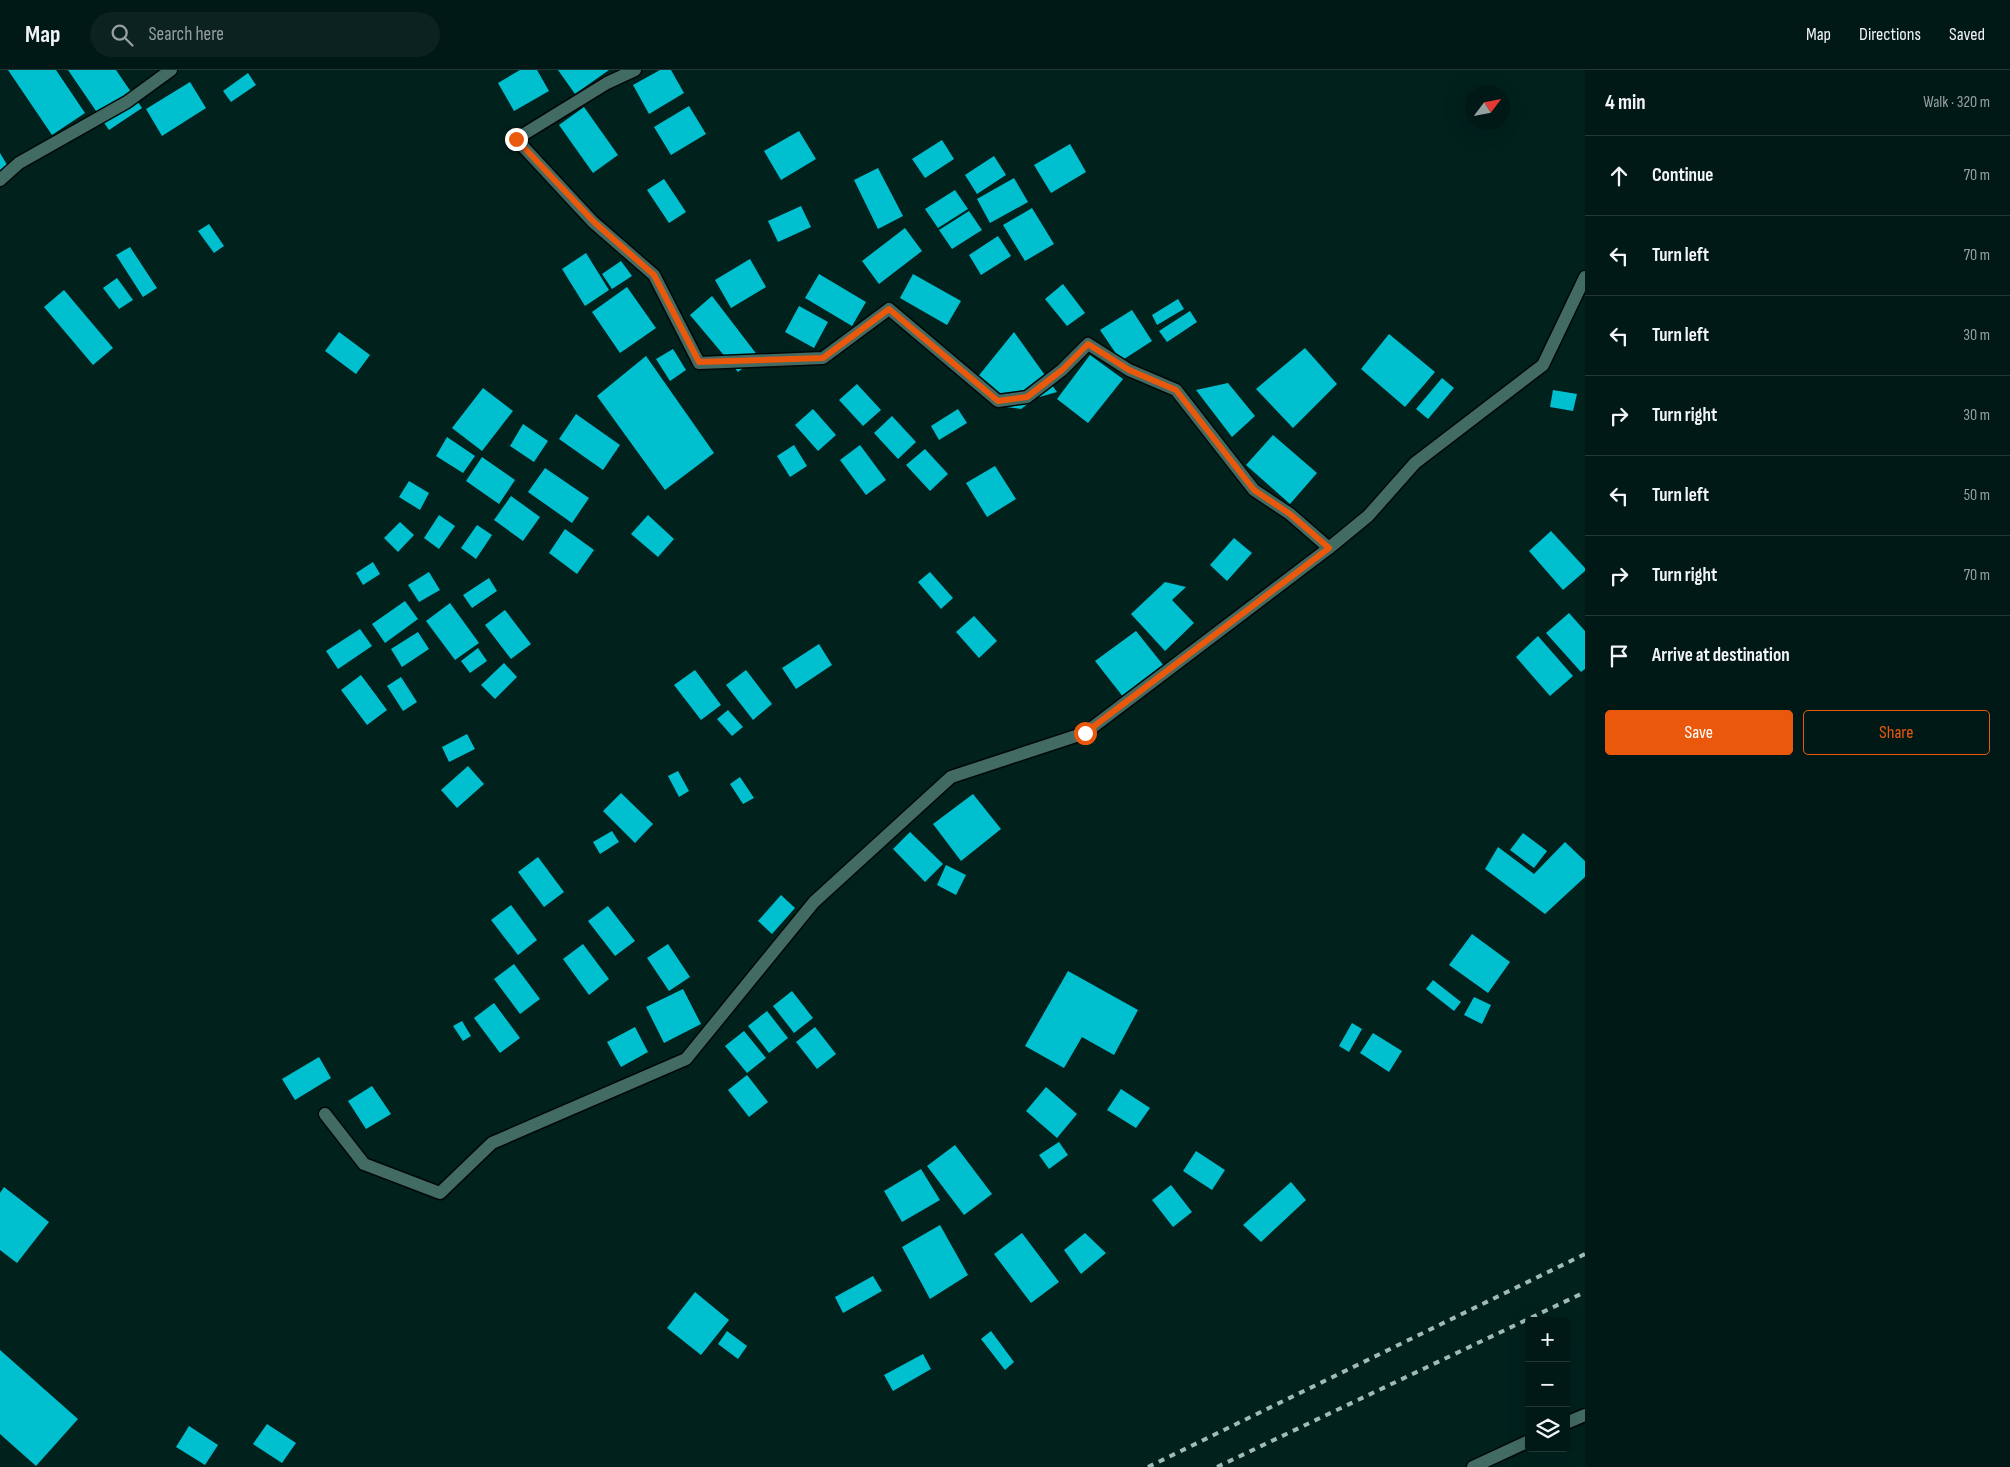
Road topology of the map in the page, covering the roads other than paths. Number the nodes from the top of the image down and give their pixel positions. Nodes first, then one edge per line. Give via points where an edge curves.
1 (171, 70) edge
2 (635, 70) edge
3 (0, 180) edge
4 (1585, 277) edge
5 (1329, 548) junction
6 (325, 1114) dead end
7 (1585, 1415) edge
8 (1570, 1421) edge
9 (1525, 1443) edge
10 (1473, 1467) edge

1 - 3 street via 127,102 19,164
2 - 5 street via 607,83 516,139 594,222 654,275 699,362 823,358 889,309 998,401 1027,397 1062,370 1088,344 1129,370 1176,390 1254,490 1290,514
4 - 5 street via 1543,365 1415,463 1368,516
5 - 6 street via 1085,733 951,777 814,902 686,1059 492,1143 440,1193 364,1164
7 - 8 street
9 - 10 street

